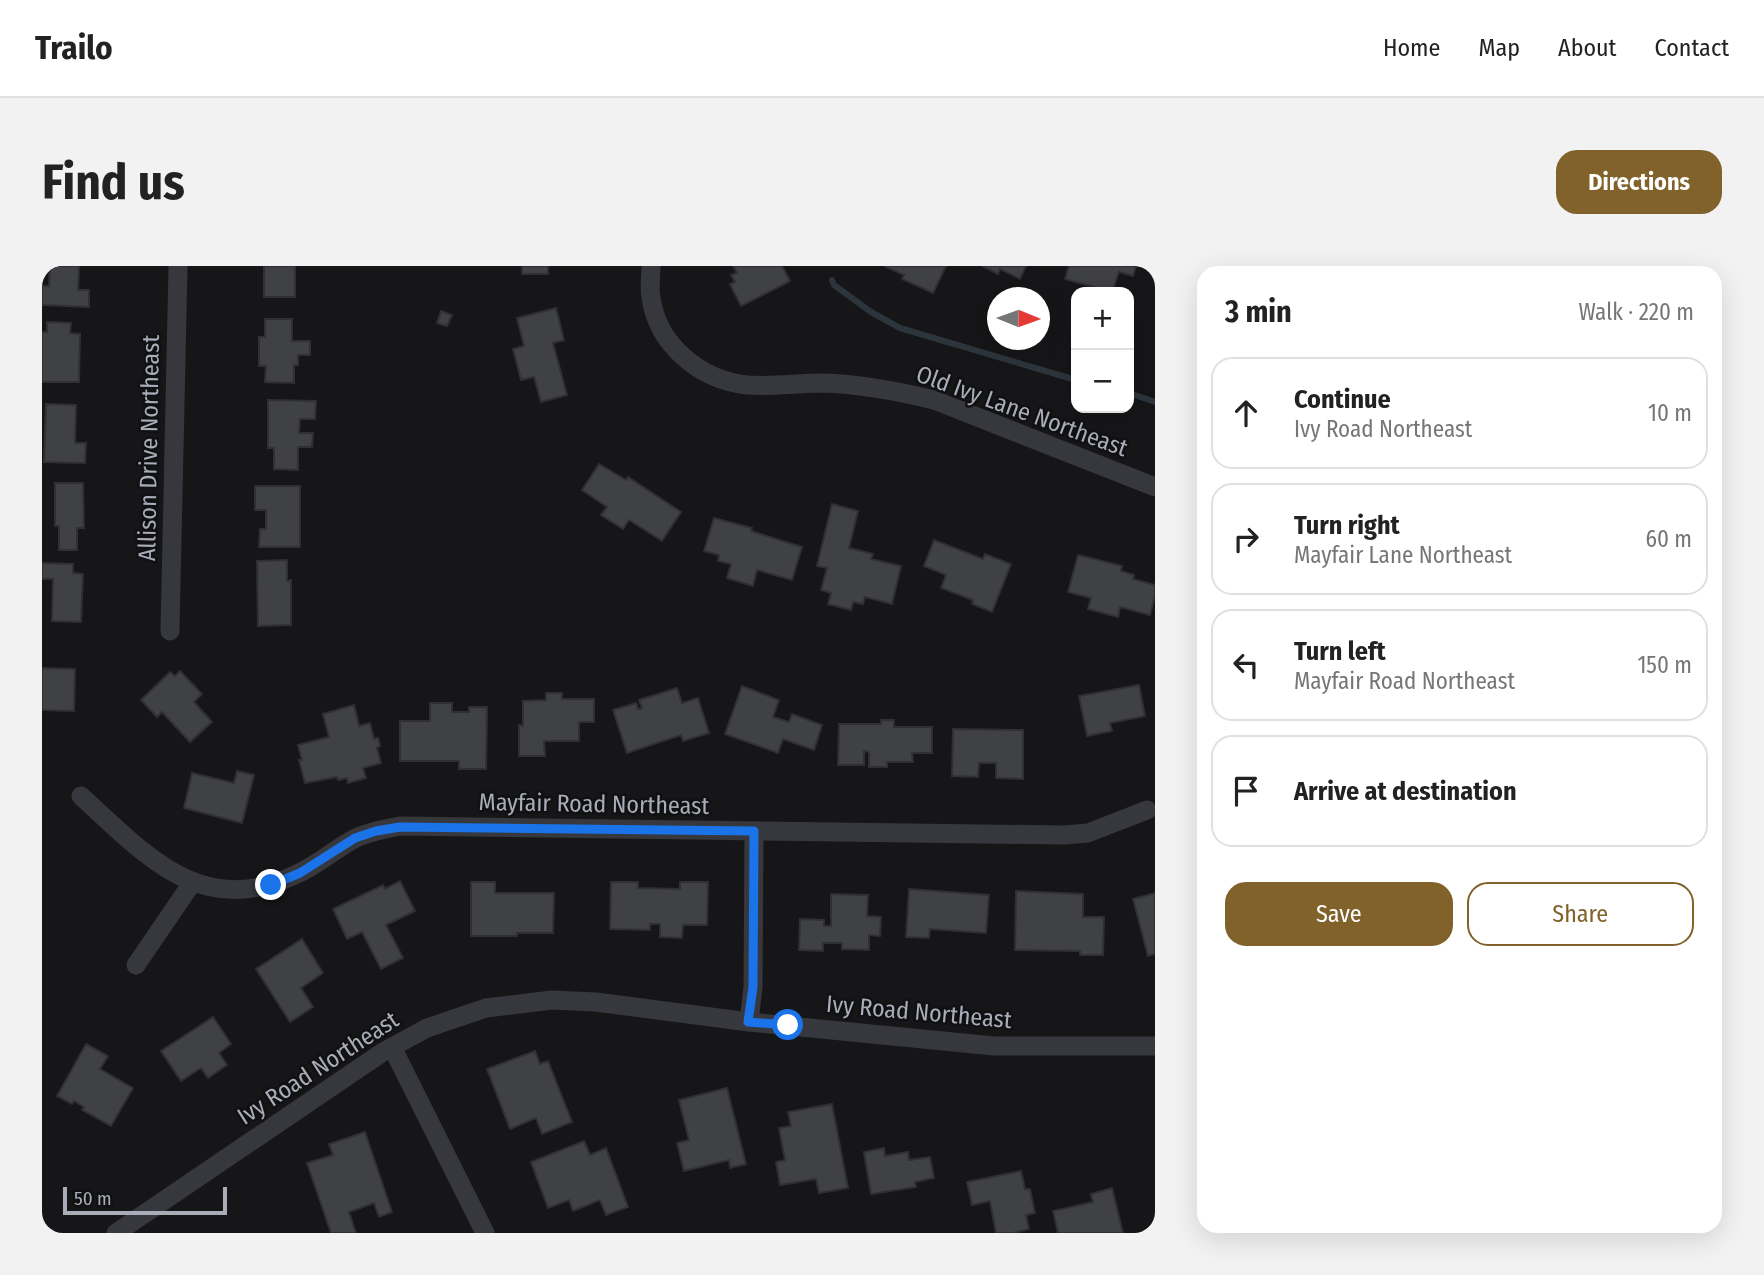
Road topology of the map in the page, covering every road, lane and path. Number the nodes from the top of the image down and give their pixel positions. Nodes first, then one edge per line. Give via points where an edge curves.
1 (178, 266) edge
2 (651, 266) edge
3 (1155, 487) edge
4 (170, 631) dead end
5 (81, 796) dead end
6 (1147, 810) dead end
7 (754, 831) junction
8 (192, 883) junction
9 (136, 965) dead end
10 (748, 1022) junction
11 (1155, 1045) edge
12 (392, 1047) junction
13 (116, 1233) edge
14 (485, 1233) edge

1 - 4 street, Allison Drive Northeast
2 - 3 street, Old Ivy Lane Northeast via 651,298 659,324 673,347 716,378 748,385 859,385 910,394
5 - 8 street, Mayfair Road Northeast via 153,862
6 - 7 street, Mayfair Road Northeast via 1088,833 1064,835
7 - 8 street, Mayfair Road Northeast via 400,827 355,838 300,873 271,885 232,890
7 - 10 street via 753,987
8 - 9 street
10 - 11 street, Ivy Road Northeast via 994,1046
10 - 12 street, Ivy Road Northeast via 552,1000 486,1008 427,1028
12 - 13 street, Ivy Road Northeast
12 - 14 street

